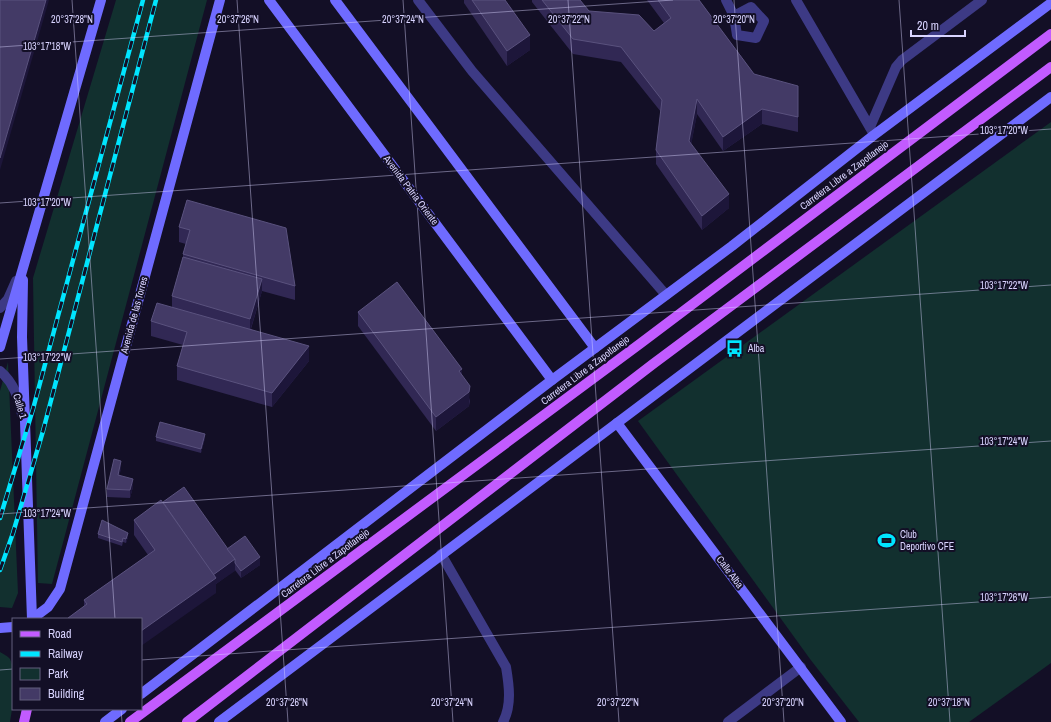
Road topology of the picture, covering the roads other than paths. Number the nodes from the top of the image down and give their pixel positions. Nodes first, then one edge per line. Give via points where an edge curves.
1 (101, 0) edge
2 (220, 0) edge
3 (269, 0) edge
4 (335, 0) edge
5 (418, 0) edge
6 (726, 0) edge
7 (796, 0) edge
8 (982, 0) edge
9 (1051, 3) edge
10 (734, 16) dead end
11 (1051, 34) edge
12 (1051, 67) edge
13 (1051, 97) edge
14 (872, 131) junction
15 (23, 264) junction
16 (666, 295) junction
17 (0, 308) edge
18 (0, 347) edge
19 (595, 348) junction
20 (0, 371) edge
21 (552, 380) junction
22 (617, 423) junction
23 (25, 424) junction
24 (441, 554) junction
25 (32, 618) edge
26 (33, 618) edge
27 (12, 627) edge
28 (0, 628) edge
29 (801, 667) junction
30 (142, 693) edge
31 (28, 710) edge
32 (121, 710) edge
33 (24, 722) edge
34 (105, 722) edge
35 (130, 722) edge
36 (187, 722) edge
37 (219, 722) edge
38 (503, 722) edge
39 (728, 722) edge
40 (841, 722) edge

1 - 15 main road
2 - 26 main road, Avenida de las Torres via 60,589 48,607
3 - 21 main road, Avenida Patria Oriente
4 - 19 main road
5 - 16 street via 472,72
6 - 10 street
7 - 14 street
8 - 14 street via 896,67
9 - 14 main road, Carretera Libre a Zapotlanejo
11 - 35 main road, Carretera Libre a Zapotlanejo via 635,348
12 - 36 main road via 653,364
13 - 22 main road
14 - 16 main road, Carretera Libre a Zapotlanejo via 732,246
15 - 17 street via 8,299
15 - 18 main road
15 - 23 main road
16 - 19 main road, Carretera Libre a Zapotlanejo
19 - 21 main road, Carretera Libre a Zapotlanejo
20 - 23 street, Calle 1 via 16,390
21 - 30 main road, Carretera Libre a Zapotlanejo
22 - 24 main road
22 - 29 main road, Calle Alba
23 - 25 main road
24 - 37 main road
24 - 38 street via 506,667 509,687
27 - 28 main road
29 - 39 street
29 - 40 main road, Calle Alba
31 - 33 main road
32 - 34 main road

